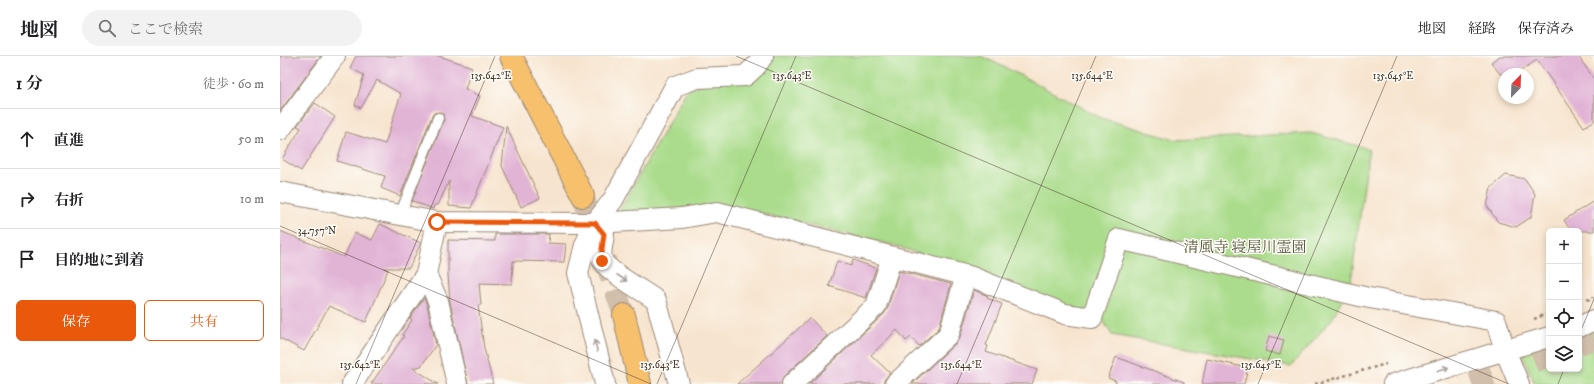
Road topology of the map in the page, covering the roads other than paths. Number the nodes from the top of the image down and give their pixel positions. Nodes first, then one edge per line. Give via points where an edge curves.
1 (335, 56) edge
2 (511, 56) edge
3 (763, 56) edge
4 (438, 118) dead end
5 (280, 130) edge
6 (280, 192) edge
7 (584, 196) tunnel mouth
8 (400, 215) junction
9 (437, 222) junction
10 (595, 223) junction
11 (892, 257) junction
12 (426, 274) junction
13 (966, 276) junction
14 (624, 316) tunnel mouth
15 (1594, 320) edge
16 (1582, 325) edge
17 (1546, 338) edge
18 (1505, 350) junction
19 (352, 384) edge
20 (457, 384) edge
21 (605, 384) edge
22 (640, 384) edge
23 (679, 384) edge
24 (792, 384) edge
25 (895, 384) edge
26 (1393, 384) edge
27 (1519, 384) edge

1 - 5 street
2 - 7 main road
3 - 10 street via 745,76 697,78 675,86 613,200
4 - 8 lane
6 - 8 street
8 - 9 street
9 - 10 street
9 - 12 street
10 - 11 street via 682,218 717,212
21 -> 10 street via 578,273 585,245
10 -> 23 street via 604,234 602,261 613,272 656,300
11 - 13 street
11 - 24 street via 876,306
12 - 19 street
12 - 20 street via 438,301
13 - 18 street via 1065,314 1092,318 1119,239 1364,297 1496,321
13 - 25 street via 949,334
14 - 22 main road
15 - 16 street
17 - 18 street
26 -> 18 street
18 - 27 street

